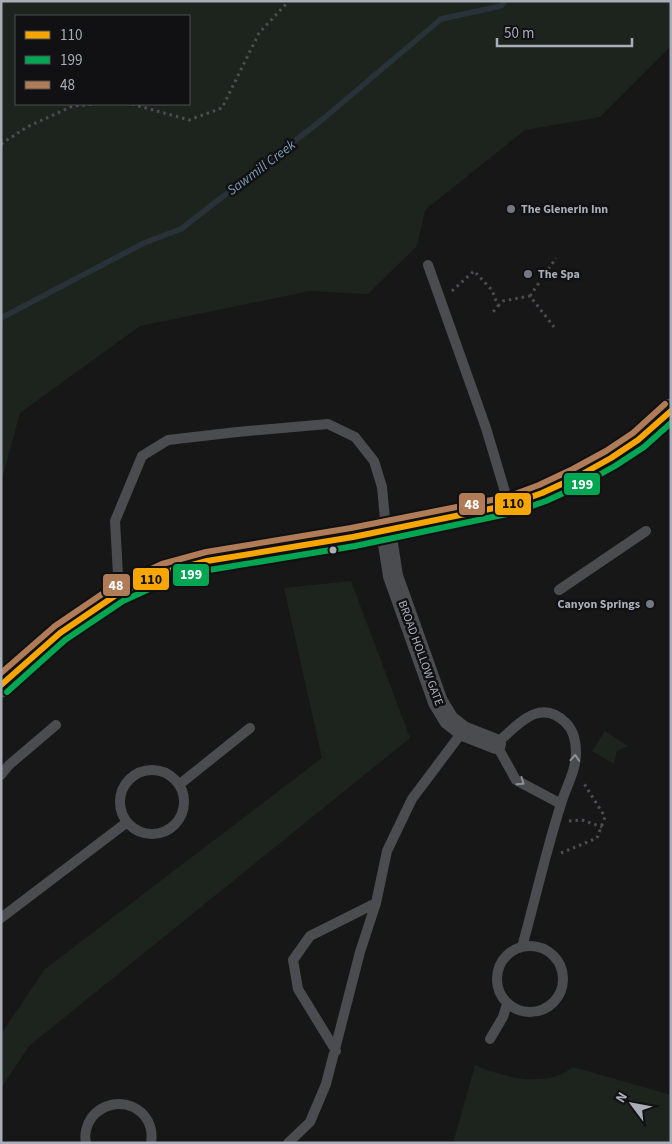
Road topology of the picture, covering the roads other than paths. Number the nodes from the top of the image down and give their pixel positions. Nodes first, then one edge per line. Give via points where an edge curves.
1 (428, 264) dead end
2 (671, 412) edge
3 (508, 505) junction
4 (386, 531) junction
5 (646, 531) dead end
6 (559, 590) dead end
7 (119, 593) junction
8 (1, 685) edge
9 (56, 725) dead end
10 (250, 728) dead end
11 (462, 732) junction
12 (496, 744) junction
13 (1, 774) edge
14 (180, 784) junction
15 (561, 804) junction
16 (126, 823) junction
17 (376, 903) junction
18 (1, 918) edge
19 (522, 947) junction
20 (507, 1004) junction
21 (490, 1038) dead end
22 (336, 1050) junction
23 (86, 1143) edge
24 (151, 1143) edge
25 (288, 1143) edge

1 - 3 lane via 486,428
2 - 3 street via 638,440 602,463 551,489
3 - 4 street
4 - 7 street via 207,561 166,572
4 - 7 lane via 382,487 374,461 355,437 328,424 168,440 142,456 115,522
4 - 11 street, BROAD HOLLOW GATE via 392,576 438,702 449,720
5 - 6 lane
7 - 8 street via 60,633
9 - 13 lane
10 - 14 lane
11 - 12 street, BROAD HOLLOW GATE
11 - 17 lane via 412,799 397,827 387,851
12 -> 15 lane via 516,780
15 -> 12 lane via 574,769 576,752 575,737 558,715 545,711 533,714
14 - 16 lane via 185,796 184,812 174,828 160,835 142,834
14 - 16 lane via 166,772 148,770 132,776 120,798 119,806
15 - 19 lane
16 - 18 lane
17 - 22 lane via 360,952
17 - 22 lane via 310,936 293,960 298,989
19 - 20 lane via 508,955 497,974 497,985
19 - 20 lane via 538,947 556,959 563,978 562,989 548,1007 538,1012 516,1010
20 - 21 lane
22 - 25 lane via 310,1122
23 - 24 lane via 88,1123 99,1109 116,1103 133,1106 147,1118 153,1134

